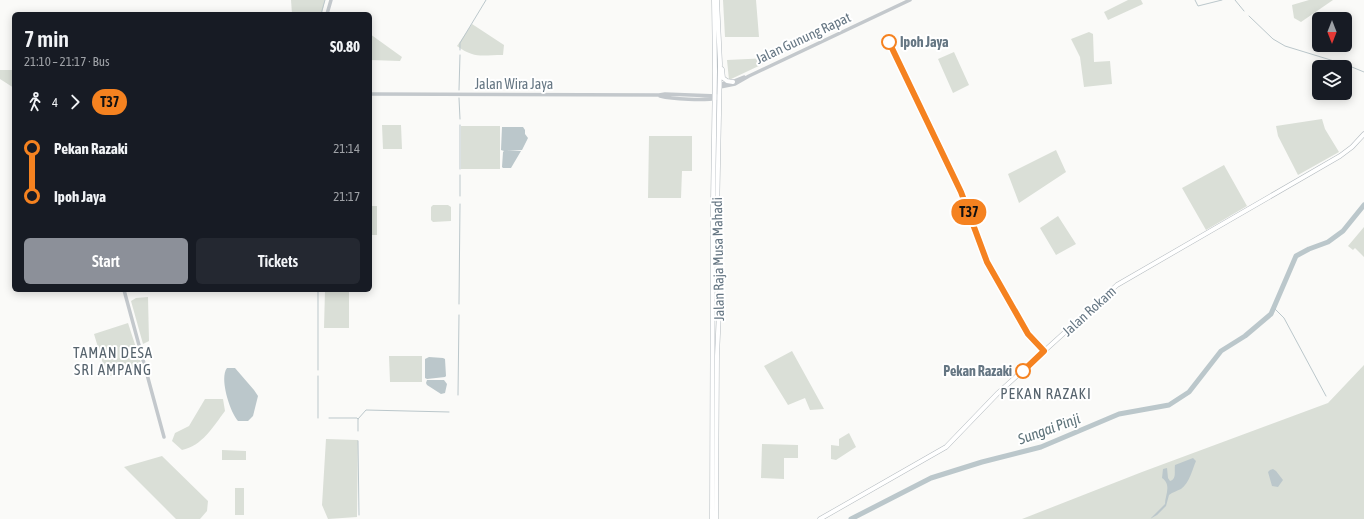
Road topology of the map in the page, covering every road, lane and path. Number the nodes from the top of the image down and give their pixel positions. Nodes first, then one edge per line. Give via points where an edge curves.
1 (331, 0) edge
2 (714, 0) edge
3 (717, 0) edge
4 (910, 0) edge
5 (328, 12) edge
6 (720, 63) junction
7 (748, 76) junction
8 (733, 82) junction
9 (718, 84) junction
10 (372, 94) edge
11 (717, 97) junction
12 (1364, 134) edge
13 (718, 278) junction
14 (125, 292) edge
15 (714, 312) junction
16 (717, 356) junction
17 (164, 437) dead end
18 (712, 519) edge
19 (716, 519) edge
20 (820, 519) edge

1 - 5 street
2 - 9 main road, Jalan Raja Musa Mahadi
3 - 6 main road, Jalan Raja Musa Mahadi
4 - 7 street, Jalan Gunung Rapat
6 - 8 main road via 724,78 728,82
6 - 9 main road, Jalan Raja Musa Mahadi
7 - 8 street, Jalan Gunung Rapat
7 - 9 street, Jalan Gunung Rapat via 735,84
8 - 9 street, Jalan Gunung Rapat
9 - 11 main road, Jalan Raja Musa Mahadi
9 - 11 main road, Jalan Raja Musa Mahadi
10 - 11 street, Jalan Wira Jaya
11 - 13 main road, Jalan Raja Musa Mahadi
11 - 15 main road, Jalan Raja Musa Mahadi
12 - 20 main road, Jalan Rokam via 1340,156 1117,285 998,393 946,448
13 - 15 main road via 717,307
13 - 16 main road, Jalan Raja Musa Mahadi
14 - 17 street
15 - 16 main road via 717,320
15 - 18 main road, Jalan Raja Musa Mahadi
16 - 19 main road, Jalan Raja Musa Mahadi

